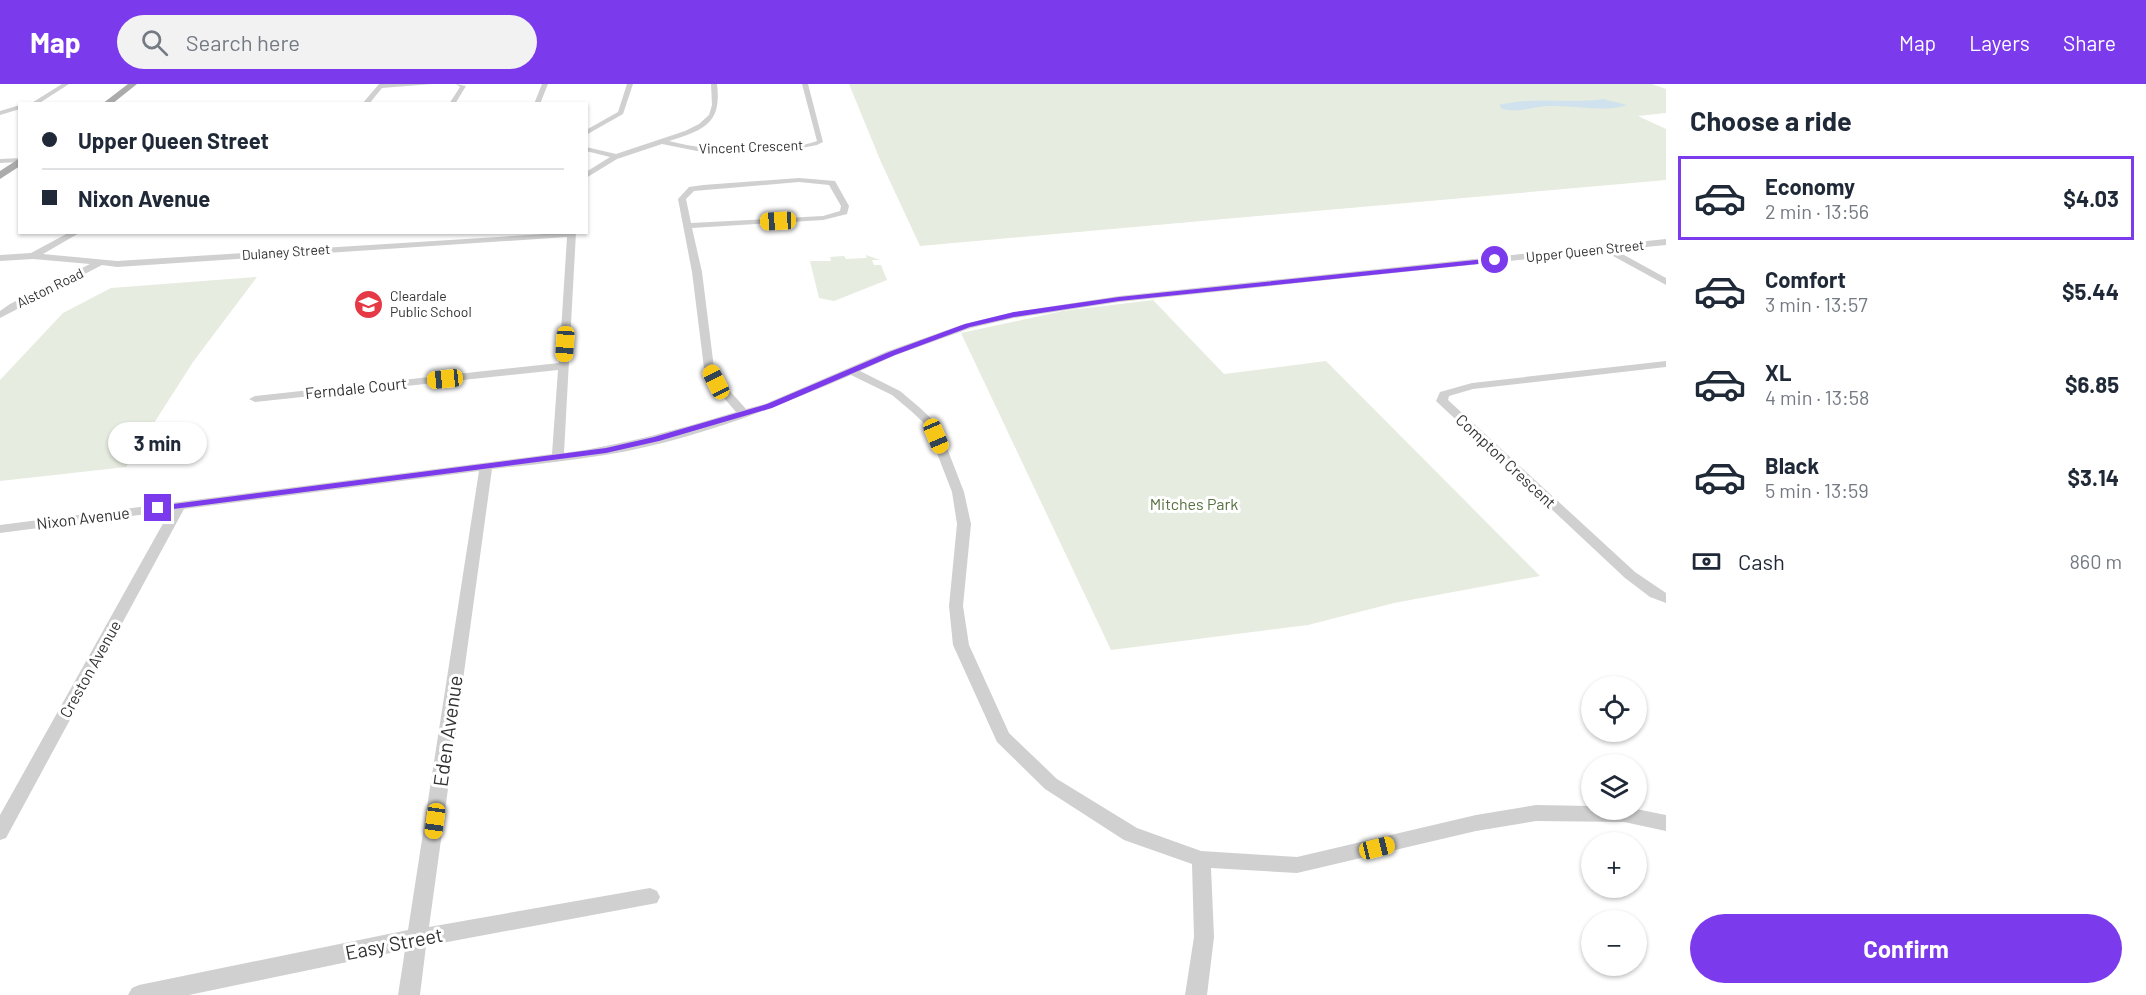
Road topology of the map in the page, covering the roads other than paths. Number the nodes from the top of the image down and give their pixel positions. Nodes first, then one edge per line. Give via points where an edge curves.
1 (66, 84) edge
2 (133, 84) edge
3 (429, 84) edge
4 (459, 84) edge
5 (545, 84) edge
6 (630, 84) edge
7 (714, 84) edge
8 (805, 84) edge
9 (381, 85) edge
10 (36, 102) edge
11 (109, 102) edge
12 (367, 102) edge
13 (453, 102) edge
14 (538, 102) edge
15 (18, 108) edge
16 (0, 113) edge
17 (588, 132) edge
18 (658, 141) junction
19 (588, 149) edge
20 (616, 156) junction
21 (0, 161) edge
22 (18, 161) edge
23 (18, 162) edge
24 (18, 173) edge
25 (588, 175) edge
26 (0, 176) edge
27 (0, 186) edge
28 (689, 226) junction
29 (73, 234) edge
30 (544, 234) edge
31 (572, 234) edge
32 (461, 237) edge
33 (1666, 242) edge
34 (1607, 249) junction
35 (33, 256) junction
36 (0, 258) edge
37 (100, 263) junction
38 (1666, 282) edge
39 (0, 315) edge
40 (1666, 364) edge
41 (564, 366) junction
42 (852, 371) junction
43 (255, 399) dead end
44 (744, 414) junction
45 (558, 457) junction
46 (486, 468) junction
47 (179, 506) junction
48 (0, 529) edge
49 (1666, 598) edge
50 (1666, 823) edge
51 (0, 832) edge
52 (1201, 860) junction
53 (650, 897) dead end
54 (418, 938) junction
55 (138, 995) edge
56 (409, 995) edge
57 (1196, 995) edge

1 - 10 street
2 - 11 main road
3 - 9 street
4 - 13 street via 463,86
5 - 14 street
6 - 17 street via 621,113
7 - 18 street via 716,105 712,116 699,126
8 - 18 street, Vincent Crescent via 820,136 820,142 815,144 719,152
9 - 12 street
15 - 16 street
18 - 20 street
19 - 20 street
20 - 25 street
21 - 22 street
23 - 26 main road
24 - 27 main road
28 - 28 street via 823,218 837,216 845,206 832,183 822,181 703,187 692,189 682,199
28 - 44 street via 710,368 716,382
29 - 35 street
30 - 32 street, Dulaney Street
31 - 41 street
32 - 37 street, Dulaney Street
33 - 34 street, Upper Queen Street
34 - 38 street
34 - 42 street, Upper Queen Street via 1062,306 968,326
35 - 36 street, Dulaney Street
35 - 37 street, Dulaney Street
37 - 39 street, Alston Road
40 - 49 street, Compton Crescent via 1462,387 1444,394 1442,400 1630,575 1654,594
41 - 43 street, Ferndale Court
41 - 45 street
42 - 44 street, Upper Queen Street
42 - 52 street via 896,393 915,409 930,423 941,448 958,492 964,524 956,606 962,645 1004,736 1051,784 1081,803 1131,834
44 - 45 street, Upper Queen Street via 656,440
45 - 46 street, Nixon Avenue
46 - 47 street, Nixon Avenue
46 - 54 street, Eden Avenue
47 - 48 street, Nixon Avenue
47 - 51 street, Creston Avenue
50 - 52 street via 1624,814 1536,813 1297,865
52 - 57 street via 1204,937
53 - 54 street, Easy Street
54 - 55 street, Easy Street
54 - 56 street, Eden Avenue

